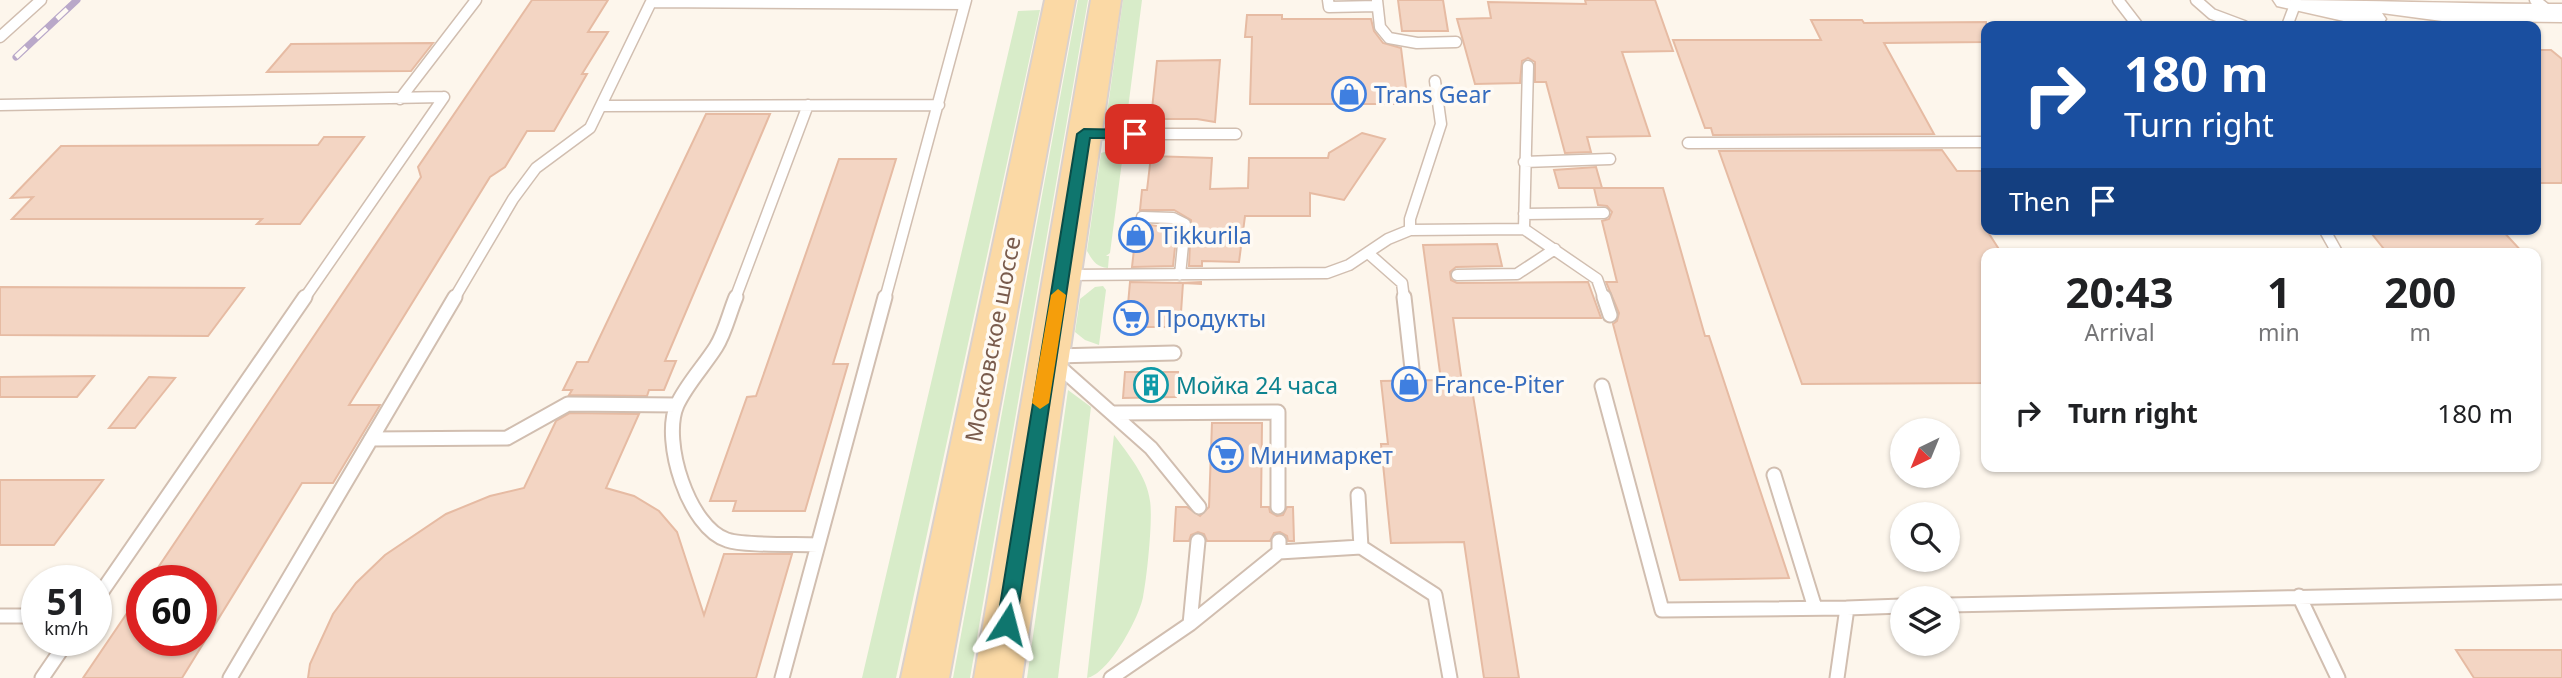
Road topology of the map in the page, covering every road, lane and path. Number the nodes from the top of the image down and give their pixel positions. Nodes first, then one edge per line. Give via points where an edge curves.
1 (41, 0) edge
2 (475, 0) edge
3 (1060, 0) edge
4 (1106, 0) edge
5 (2119, 0) edge
6 (2196, 0) edge
7 (2347, 0) edge
8 (652, 1) edge
9 (966, 2) edge
10 (1377, 3) edge
11 (1328, 4) edge
12 (1315, 7) dead end
13 (2290, 10) edge
14 (2549, 17) edge
15 (2134, 21) edge
16 (2231, 21) edge
17 (2390, 21) edge
18 (0, 37) edge
19 (1456, 41) dead end
20 (1528, 66) dead end
21 (1435, 81) dead end
22 (400, 99) junction
23 (0, 105) edge
24 (939, 105) junction
25 (601, 106) junction
26 (808, 106) junction
27 (1084, 134) junction
28 (1236, 134) dead end
29 (1688, 142) dead end
30 (1981, 142) edge
31 (1611, 159) dead end
32 (1524, 162) junction
33 (1604, 213) dead end
34 (1524, 214) junction
35 (1142, 217) dead end
36 (1524, 229) junction
37 (1409, 230) junction
38 (1555, 249) junction
39 (1368, 253) junction
40 (1062, 275) junction
41 (1180, 275) junction
42 (1457, 275) dead end
43 (1610, 316) dead end
44 (1174, 353) dead end
45 (1048, 356) junction
46 (1412, 369) dead end
47 (1602, 386) dead end
48 (677, 405) junction
49 (1114, 413) junction
50 (371, 439) junction
51 (1774, 475) dead end
52 (1358, 495) dead end
53 (1199, 507) dead end
54 (1278, 507) dead end
55 (1198, 541) dead end
56 (818, 545) junction
57 (1361, 547) junction
58 (112, 577) edge
59 (2562, 592) edge
60 (2299, 596) junction
61 (1960, 605) edge
62 (1890, 607) edge
63 (1815, 608) junction
64 (1847, 608) junction
65 (0, 616) edge
66 (21, 616) edge
67 (1190, 624) junction
68 (57, 656) edge
69 (42, 678) edge
70 (230, 678) edge
71 (782, 678) edge
72 (925, 678) edge
73 (998, 678) edge
74 (1111, 678) edge
75 (1450, 678) edge
76 (1837, 678) edge
77 (2338, 678) edge

1 - 18 lane
2 - 22 lane
3 - 72 main road, Московское шоссе
4 - 27 main road
5 - 15 lane
6 - 16 lane via 2212,14
7 - 14 street via 2442,12
8 - 9 lane
8 - 25 lane
9 - 24 lane
10 - 11 lane
10 - 19 lane via 1380,26 1389,38
11 - 12 lane
13 - 17 street
20 - 32 lane
21 - 37 lane via 1441,124
22 - 23 lane
22 - 58 lane via 444,97
24 - 26 lane
24 - 56 lane
25 - 26 lane
25 - 50 lane via 590,128 536,168 513,199
26 - 48 lane via 718,344
27 - 28 lane
27 - 40 main road
29 - 30 lane
31 - 32 lane
32 - 34 lane
33 - 34 lane
34 - 36 lane
35 - 41 lane via 1173,218 1185,224
36 - 37 lane
36 - 38 lane
37 - 39 lane
38 - 42 lane via 1517,274
38 - 43 lane via 1598,279
39 - 41 lane via 1327,273
39 - 46 lane via 1402,283
40 - 41 lane
40 - 45 main road
44 - 45 lane
45 - 49 lane
45 - 73 main road
47 - 63 lane via 1662,610
48 - 50 lane via 568,404 507,438
48 - 56 lane via 672,455 685,491 709,531 728,541
49 - 53 lane via 1151,448
49 - 54 lane via 1278,412
50 - 70 lane
51 - 63 lane
52 - 57 lane
55 - 67 lane
56 - 71 lane
57 - 67 lane via 1279,546
57 - 75 lane via 1435,594
59 - 60 lane
60 - 61 lane
60 - 77 lane
62 - 64 lane
63 - 64 lane
64 - 76 lane
65 - 66 lane
67 - 74 lane
68 - 69 lane

